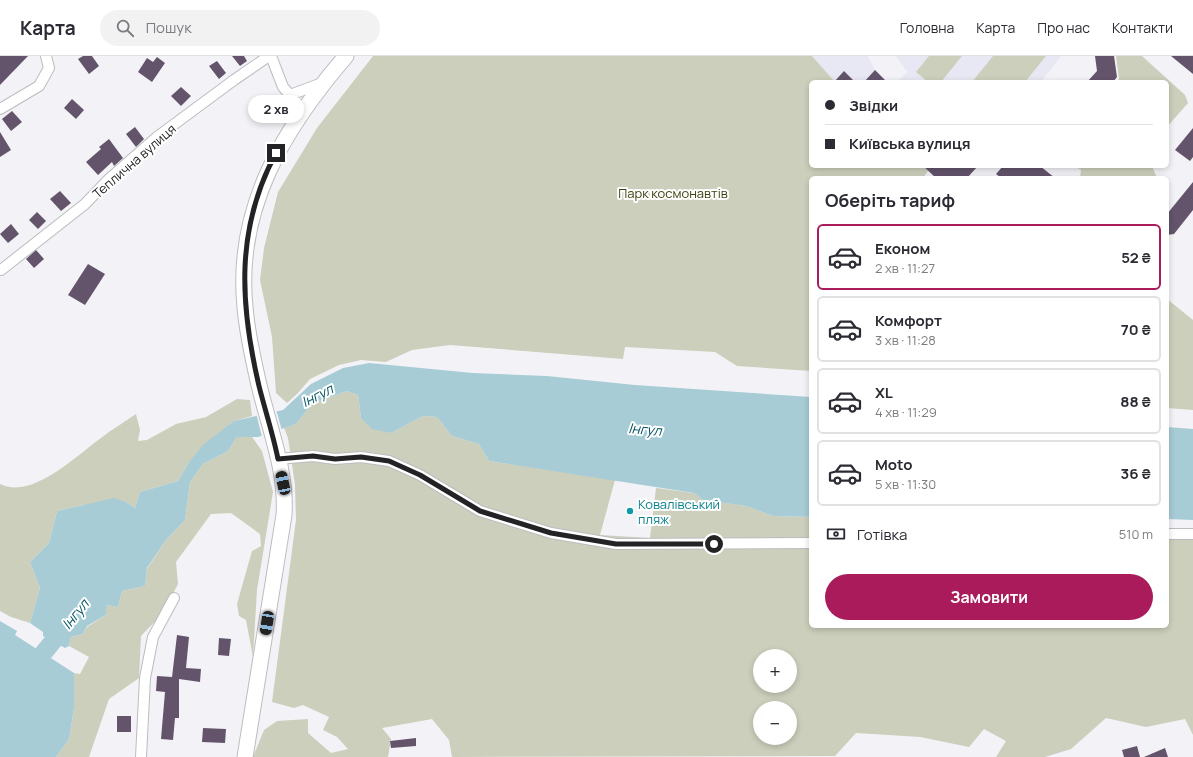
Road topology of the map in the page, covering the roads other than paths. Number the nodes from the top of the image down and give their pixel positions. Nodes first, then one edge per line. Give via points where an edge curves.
1 (46, 56) edge
2 (270, 56) edge
3 (346, 56) edge
4 (322, 83) junction
5 (0, 109) edge
6 (1, 270) dead end
7 (277, 452) junction
8 (1169, 534) edge
9 (1193, 534) edge
10 (809, 543) edge
11 (174, 598) dead end
12 (142, 757) edge
13 (245, 757) edge

1 - 5 street via 49,68 39,86
2 - 4 street via 283,86 290,95
2 - 6 street, Теплична вулиця via 157,137 85,204
3 - 4 street
4 - 7 street via 295,121 269,167 256,200 247,234 244,307 259,386
7 - 10 street via 335,459 361,457 389,461 420,475 480,511 551,533 616,544
7 - 13 street via 285,494 284,515
8 - 9 street
11 - 12 street via 153,637 145,678

